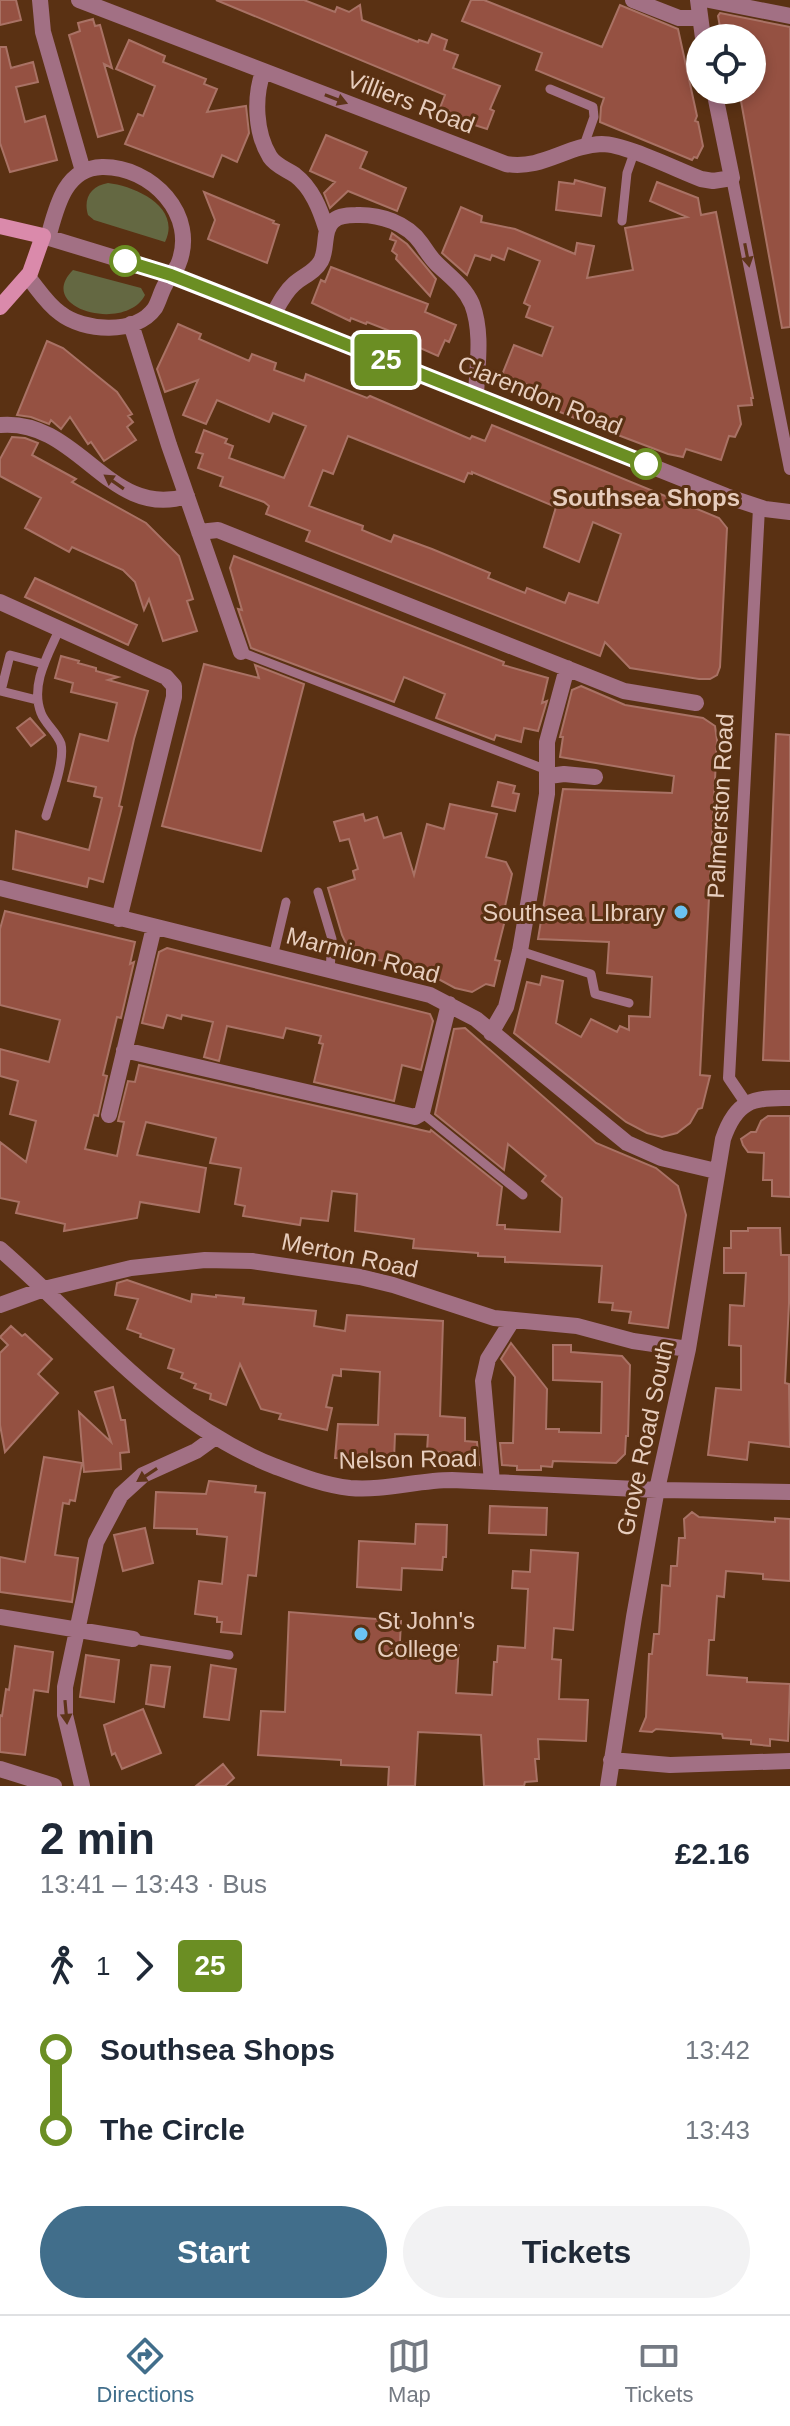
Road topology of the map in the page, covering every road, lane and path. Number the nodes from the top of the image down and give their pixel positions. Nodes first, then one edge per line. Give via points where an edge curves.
1 (40, 0) edge
2 (79, 0) edge
3 (633, 0) edge
4 (698, 0) edge
5 (709, 0) edge
6 (790, 16) edge
7 (699, 18) junction
8 (700, 24) edge
9 (263, 72) junction
10 (550, 89) dead end
11 (717, 104) edge
12 (588, 147) junction
13 (634, 153) junction
14 (83, 171) junction
15 (732, 178) junction
16 (622, 221) dead end
17 (0, 226) edge
18 (326, 228) junction
19 (45, 237) junction
20 (171, 275) junction
21 (28, 277) junction
22 (0, 307) edge
23 (273, 315) junction
24 (131, 324) junction
25 (476, 396) junction
26 (0, 425) edge
27 (790, 469) edge
28 (187, 496) junction
29 (759, 508) junction
30 (790, 512) edge
31 (199, 532) junction
32 (0, 602) edge
33 (59, 630) junction
34 (241, 652) joint
35 (44, 664) junction
36 (567, 668) junction
37 (37, 700) junction
38 (696, 703) dead end
39 (548, 773) junction
40 (595, 777) dead end
41 (46, 816) dead end
42 (0, 888) edge
43 (318, 892) dead end
44 (286, 902) dead end
45 (119, 919) junction
46 (154, 927) junction
47 (520, 951) junction
48 (273, 957) junction
49 (330, 971) junction
50 (629, 1003) dead end
51 (449, 1004) junction
52 (491, 1033) junction
53 (124, 1050) junction
54 (790, 1098) edge
55 (744, 1104) junction
56 (422, 1113) junction
57 (109, 1115) dead end
58 (716, 1171) junction
59 (523, 1195) dead end
60 (0, 1249) edge
61 (44, 1289) junction
62 (0, 1305) edge
63 (512, 1321) junction
64 (688, 1349) junction
65 (214, 1438) junction
66 (492, 1482) junction
67 (657, 1490) junction
68 (790, 1492) edge
69 (0, 1617) edge
70 (78, 1628) junction
71 (133, 1639) joint
72 (229, 1655) dead end
73 (611, 1760) junction
74 (790, 1761) edge
75 (0, 1769) edge
76 (54, 1786) edge
77 (82, 1786) edge
78 (608, 1786) edge

1 - 14 street via 43,32
2 - 9 street, Villiers Road
3 - 7 street via 679,18
4 - 7 street
5 - 6 street
7 - 8 street
9 -> 12 street, Villiers Road via 506,164 531,166
9 - 18 street via 256,100 263,143 278,166 308,187
10 - 12 lane via 593,107
11 - 15 street
12 - 13 street, Villiers Road via 605,144
13 - 15 street, Villiers Road via 701,179
13 - 16 lane
14 - 19 street via 61,195
14 - 20 street via 94,167 135,173 161,190 182,228 178,264
15 -> 27 street
17 - 19 main road, Clarendon Road
18 - 23 street via 322,260 292,285
18 - 25 street via 351,215 388,219 420,240 438,266 457,281 476,319
19 - 20 street, Clarendon Road
19 - 21 main road
20 - 23 street, Clarendon Road
20 - 24 street via 154,308
21 - 22 main road
21 - 24 street via 66,317 95,327
23 - 25 street, Clarendon Road
24 - 28 street
25 - 29 street, Clarendon Road
28 -> 26 street via 147,500 117,485 47,433
28 - 31 street
29 - 30 street, Clarendon Road
29 - 55 street, Palmerston Road via 729,1078
31 - 34 street
31 - 36 street via 218,530
32 - 33 street
33 - 35 lane
33 - 45 street via 166,677 174,686
34 - 39 lane
35 - 37 lane
35 - 37 lane via 10,655 1,691
36 - 38 street via 624,691
36 - 39 street via 547,742
37 - 41 lane via 61,745
39 - 40 street
39 - 47 street
42 - 45 street, Marmion Road
43 - 49 lane via 332,939
44 - 48 lane
45 - 46 street, Marmion Road
46 - 48 street, Marmion Road
46 - 53 street
47 - 50 lane via 591,974 595,994
47 - 52 street via 506,1007
48 - 49 street, Marmion Road
49 - 51 street, Marmion Road
51 - 52 street, Marmion Road
51 - 56 street
52 - 58 street, Marmion Road via 627,1143 661,1158
53 - 56 street via 415,1117
53 - 57 street
54 - 55 street
55 - 58 street, Grove Road South via 727,1126
56 - 59 lane
58 - 64 street, Grove Road South
60 - 61 street, Nelson Road
61 - 62 street, Merton Road
61 - 63 street, Merton Road via 157,1264 252,1261 360,1277
61 - 65 street, Nelson Road via 146,1388
63 - 64 street, Merton Road via 577,1326
63 - 66 street via 488,1359 483,1381
64 - 67 street, Grove Road South
65 - 66 street, Nelson Road via 308,1479 350,1488 428,1480
65 -> 70 street via 143,1475 121,1495 96,1542
66 - 67 street, Nelson Road
67 - 68 street, Nelson Road
67 - 73 street, Grove Road South
69 - 70 street
70 - 71 street
70 -> 77 street via 68,1661 65,1715
71 - 72 lane
73 - 74 street via 670,1765
73 - 78 street, Grove Road South
75 - 76 street

